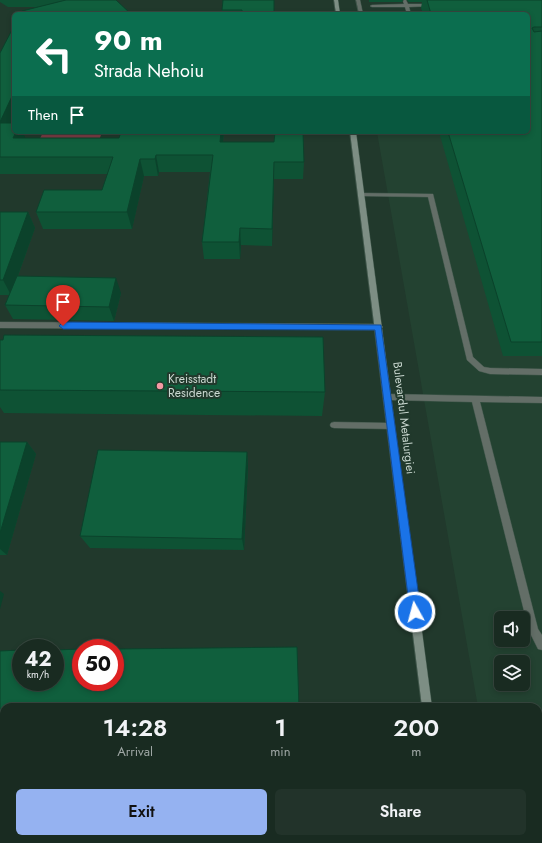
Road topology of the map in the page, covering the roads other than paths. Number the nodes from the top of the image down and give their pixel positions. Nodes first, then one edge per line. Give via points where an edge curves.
1 (336, 0) edge
2 (358, 0) edge
3 (405, 0) edge
4 (436, 5) edge
5 (372, 6) dead end
6 (407, 6) junction
7 (338, 12) edge
8 (361, 12) edge
9 (408, 12) edge
10 (353, 134) edge
11 (362, 194) junction
12 (0, 325) edge
13 (379, 327) junction
14 (542, 372) edge
15 (388, 397) junction
16 (475, 399) junction
17 (542, 400) edge
18 (334, 425) dead end
19 (391, 426) junction
20 (542, 645) edge
21 (426, 703) edge

1 - 7 main road
2 - 8 street
3 - 6 street
4 - 6 street
5 - 6 street
6 - 9 street
10 - 11 main road, Bulevardul Metalurgiei
11 - 13 main road, Bulevardul Metalurgiei
11 - 14 street via 431,195 470,358 482,369 490,371
12 - 13 street
13 - 15 main road, Bulevardul Metalurgiei
15 - 16 street
15 - 19 main road, Bulevardul Metalurgiei
16 - 17 street
16 - 20 street via 534,631
18 - 19 street
19 - 21 main road, Bulevardul Metalurgiei

